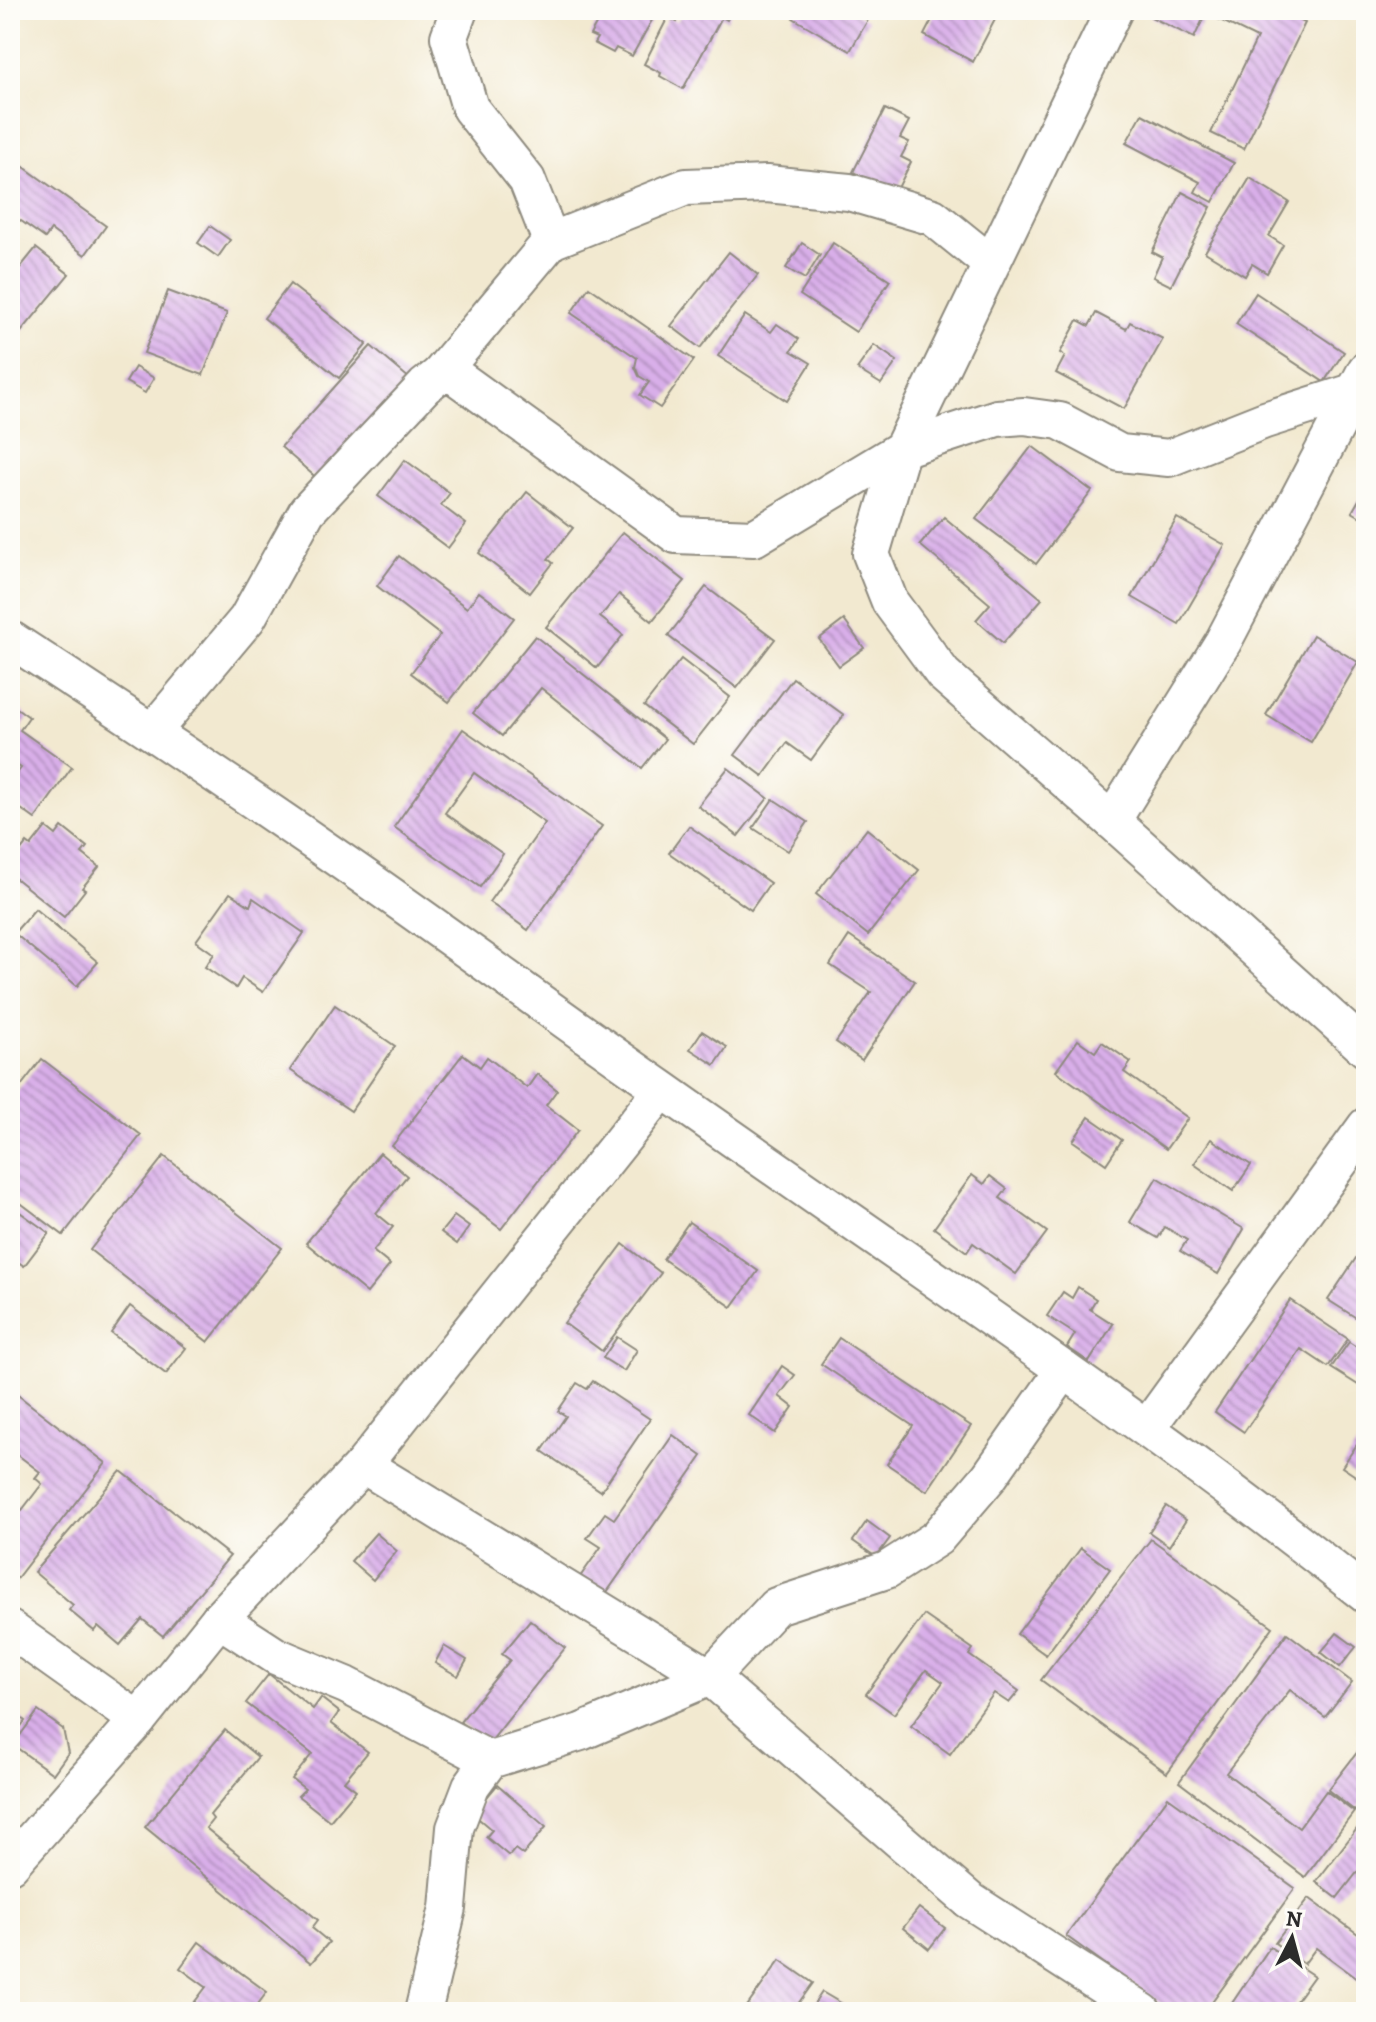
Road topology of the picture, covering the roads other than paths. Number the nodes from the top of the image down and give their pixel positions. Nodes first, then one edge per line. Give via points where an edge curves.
1 (459, 10) edge
2 (1114, 10) edge
3 (551, 241) junction
4 (990, 263) junction
5 (439, 375) junction
6 (1362, 388) edge
7 (902, 449) junction
8 (10, 639) edge
9 (153, 731) junction
10 (1112, 821) junction
11 (1366, 1049) edge
12 (662, 1090) junction
13 (1366, 1126) edge
14 (1064, 1370) junction
15 (1147, 1428) junction
16 (363, 1465) junction
17 (1366, 1595) edge
18 (219, 1619) junction
19 (10, 1629) edge
20 (710, 1677) junction
21 (138, 1720) junction
22 (490, 1760) junction
23 (10, 1865) edge
24 (423, 2012) edge
25 (1143, 2012) edge

1 - 3 street via 449,37 470,108 527,180
2 - 4 street
3 - 4 street via 686,187 767,184 849,192 933,217
3 - 5 street
4 - 7 street
5 - 7 street via 454,375 676,535 754,538
5 - 9 street via 307,511 247,619
6 - 7 street via 1169,458 1120,453 1060,421 1024,416 997,418
6 - 10 street via 1223,642
7 - 10 street via 871,554 890,602 943,674
8 - 9 street
9 - 12 street
10 - 11 street
12 - 14 street
12 - 16 street
13 - 15 street
14 - 15 street
14 - 20 street via 989,1477 937,1538 887,1570 776,1606
15 - 17 street
16 - 18 street
16 - 20 street
18 - 21 street
18 - 22 street via 276,1656 346,1685
19 - 21 street
20 - 22 street via 581,1732
20 - 25 street via 969,1900
21 - 23 street
22 - 24 street via 471,1786 455,1828 448,1908

